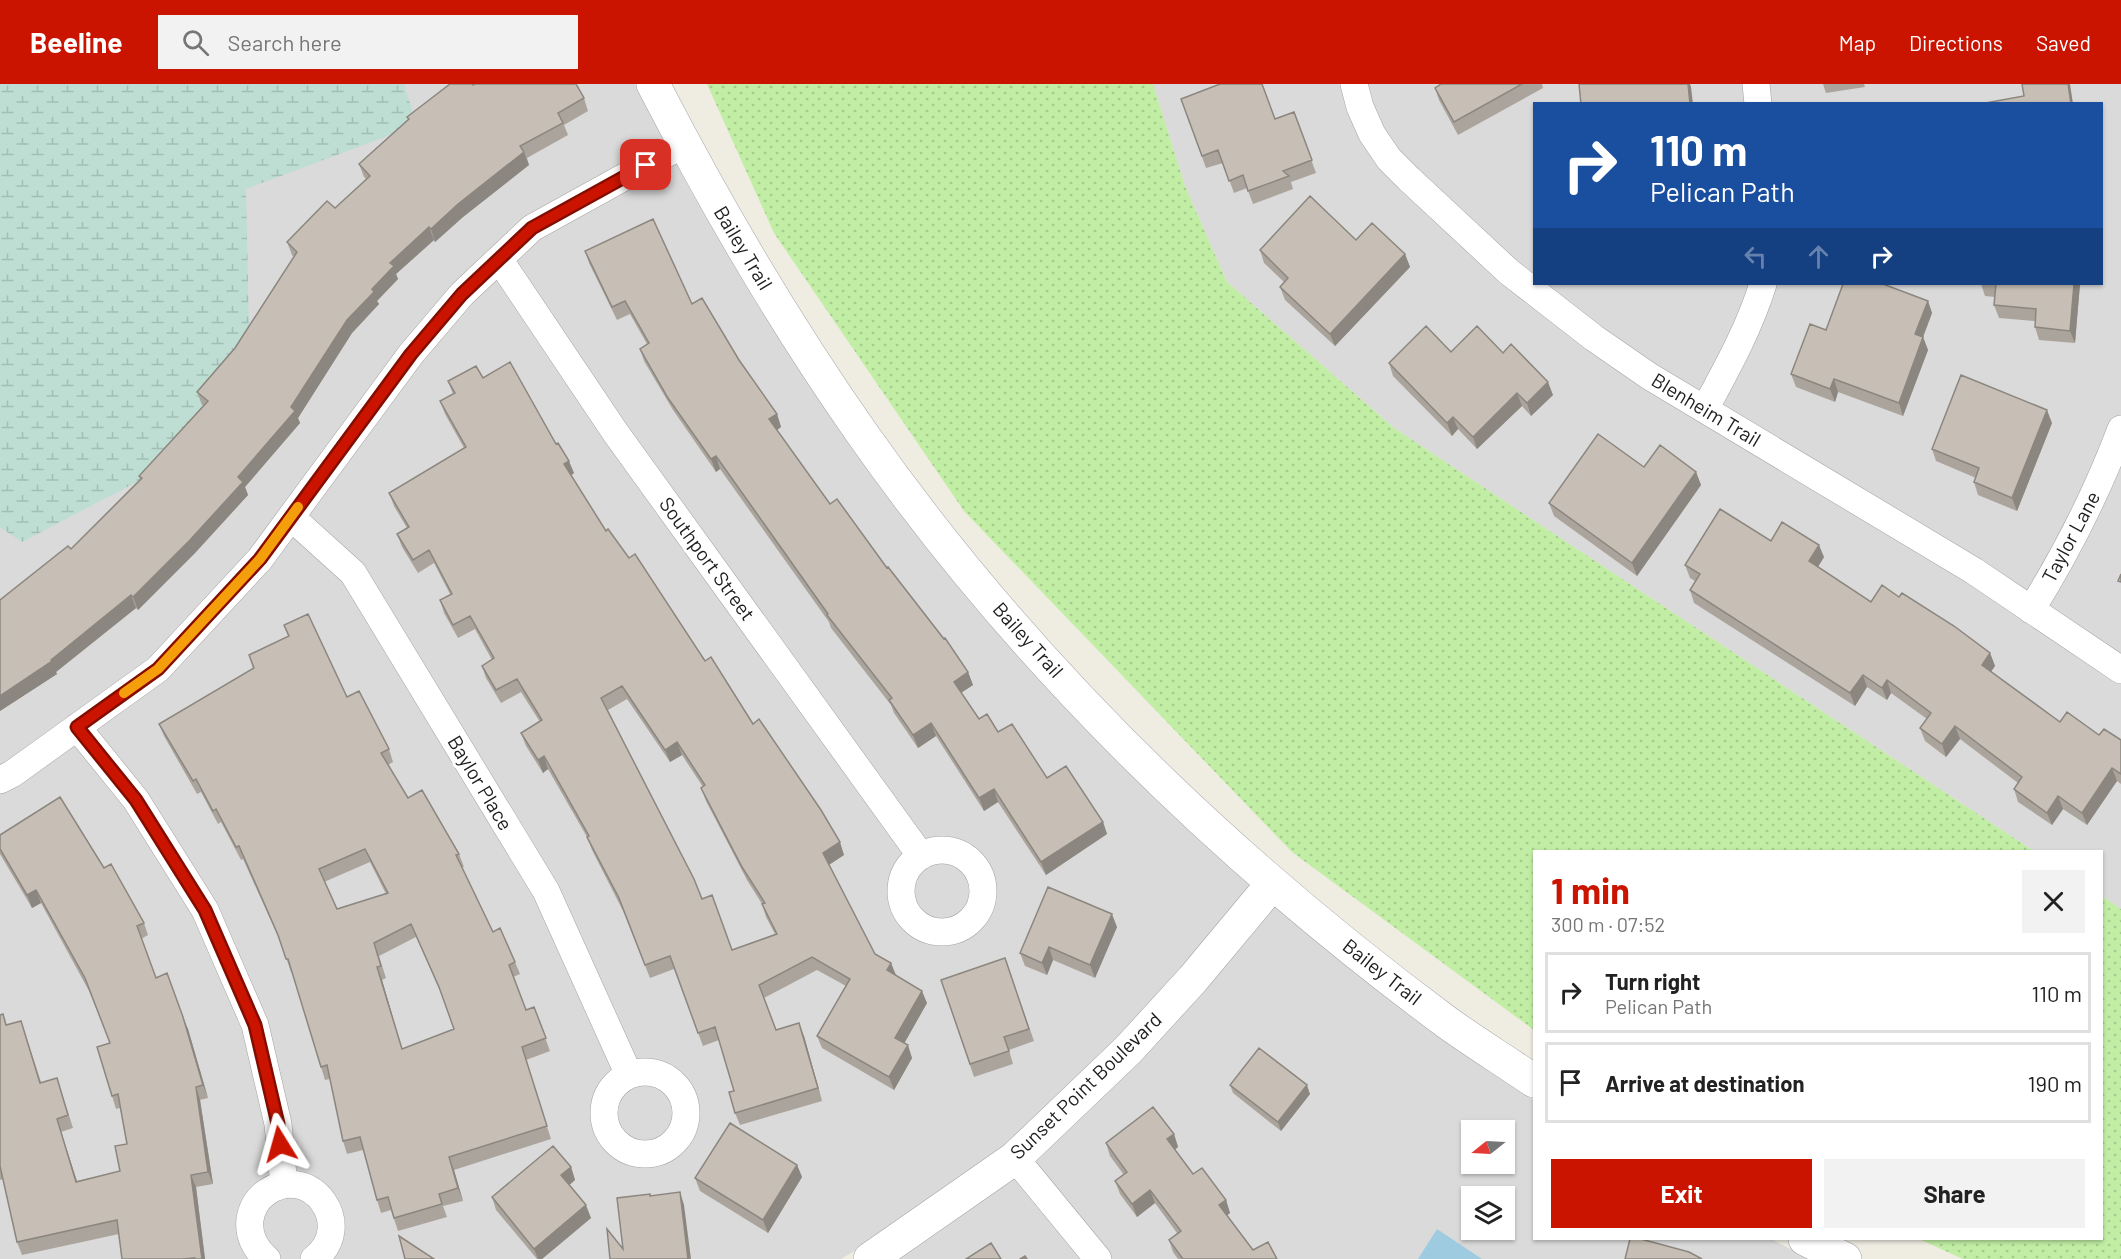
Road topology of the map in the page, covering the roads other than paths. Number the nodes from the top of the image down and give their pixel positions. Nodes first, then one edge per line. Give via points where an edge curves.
1 (653, 84) edge
2 (1354, 84) edge
3 (1756, 84) edge
4 (1758, 102) edge
5 (684, 144) junction
6 (499, 259) junction
7 (1763, 285) edge
8 (1705, 410) junction
9 (2121, 429) edge
10 (291, 517) junction
11 (2031, 610) junction
12 (2121, 670) edge
13 (77, 727) junction
14 (0, 780) edge
15 (921, 856) dead end
16 (1274, 883) junction
17 (629, 1075) dead end
18 (1533, 1080) edge
19 (1014, 1158) junction
20 (284, 1185) junction
21 (1807, 1240) edge
22 (267, 1259) edge
23 (314, 1259) edge
24 (870, 1259) edge
25 (1098, 1259) edge
26 (1845, 1259) edge

1 - 5 street, Bailey Trail
2 - 8 street, Blenheim Trail via 1372,134 1389,159 1509,272 1594,338
3 - 4 street
5 - 6 street via 532,228
5 - 16 street, Bailey Trail via 770,295 861,432 942,540 1027,641 1120,741
6 - 10 street via 462,294 411,354
6 - 15 street, Southport Street via 615,432
7 - 8 street via 1739,348
8 - 11 street, Blenheim Trail via 1974,571
9 - 11 street, Taylor Lane via 2084,517
10 - 13 street via 260,559 158,669
10 - 17 street, Baylor Place via 353,573 546,891
11 - 12 street, Blenheim Trail
13 - 14 street
13 - 20 street via 136,800 205,910 255,1025 278,1124
16 - 18 street, Bailey Trail via 1446,1022
16 - 19 street, Sunset Point Boulevard via 1128,1050
19 - 24 street, Sunset Point Boulevard
19 - 25 street
20 - 22 street via 263,1195 251,1215 252,1239
20 - 23 street via 309,1189 327,1206 331,1218 328,1244
21 - 26 street

